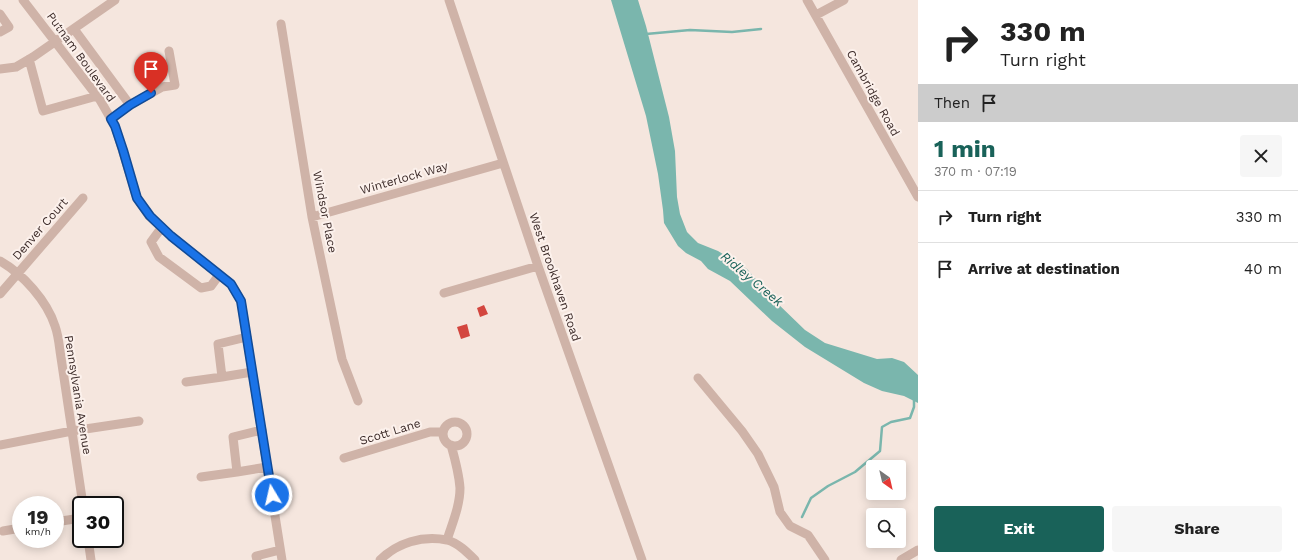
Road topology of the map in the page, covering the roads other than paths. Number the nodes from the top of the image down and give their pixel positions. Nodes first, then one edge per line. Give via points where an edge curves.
1 (23, 0) edge
2 (115, 0) edge
3 (449, 0) edge
4 (807, 0) edge
5 (844, 0) edge
6 (0, 14) edge
7 (816, 15) junction
8 (281, 24) dead end
9 (74, 29) junction
10 (0, 32) edge
11 (56, 42) junction
12 (169, 50) dead end
13 (29, 59) junction
14 (0, 70) edge
15 (97, 96) junction
16 (130, 105) junction
17 (111, 119) junction
18 (503, 163) junction
19 (918, 197) edge
20 (84, 198) dead end
21 (312, 217) junction
22 (162, 228) junction
23 (0, 261) edge
24 (538, 266) junction
25 (18, 273) junction
26 (219, 275) junction
27 (444, 293) dead end
28 (0, 294) edge
29 (247, 337) junction
30 (252, 372) junction
31 (222, 377) junction
32 (698, 378) dead end
33 (186, 382) dead end
34 (358, 401) dead end
35 (138, 421) dead end
36 (262, 430) junction
37 (72, 431) junction
38 (443, 432) junction
39 (0, 445) edge
40 (451, 445) junction
41 (344, 458) dead end
42 (267, 467) junction
43 (237, 472) junction
44 (200, 477) dead end
45 (81, 496) edge
46 (12, 530) edge
47 (3, 531) dead end
48 (447, 540) junction
49 (89, 548) edge
50 (280, 550) junction
51 (918, 550) edge
52 (91, 560) edge
53 (257, 560) edge
54 (282, 560) edge
55 (380, 560) edge
56 (475, 560) edge
57 (642, 560) edge
58 (825, 560) edge
59 (901, 560) edge

1 - 11 street, Putnam Boulevard
2 - 9 street
3 - 18 street, West Brookhaven Road
4 - 7 street, Cambridge Road
5 - 7 street
6 - 10 street via 9,27
7 - 19 street, Cambridge Road
8 - 21 street, Windsor Place
9 - 11 street
9 - 16 street
11 - 13 street
11 - 15 street, Putnam Boulevard
12 - 16 street via 175,85 162,87
13 - 14 street
13 - 15 street via 43,111
15 - 17 street, Putnam Boulevard
16 - 17 street
17 - 22 street, Putnam Boulevard via 137,198
18 - 21 street, Winterlock Way
18 - 24 street, West Brookhaven Road
20 - 25 street, Denver Court
21 - 34 street, Windsor Place via 342,359
22 - 26 street, Putnam Boulevard
22 - 26 street via 150,242 160,257 201,288 211,286
23 - 25 street, Pennsylvania Avenue
24 - 27 street
24 - 57 street, West Brookhaven Road
25 - 28 street, Denver Court
25 - 37 street, Pennsylvania Avenue via 40,298 55,325
26 - 29 street, Putnam Boulevard via 231,284 241,301
29 - 30 street, Putnam Boulevard
29 - 31 street via 218,344
30 - 31 street
30 - 36 street, Putnam Boulevard
31 - 33 street
32 - 58 street via 758,454 774,487 780,512 790,526 808,535
35 - 37 street
36 - 42 street, Putnam Boulevard
36 - 43 street via 233,437
37 - 39 street
37 - 45 street, Pennsylvania Avenue
38 - 40 street via 444,440
38 - 40 street, Scott Lane via 446,426 453,422 460,423 466,429 467,436 463,443
38 - 41 street, Scott Lane via 430,432
40 - 48 street via 460,490
42 - 43 street
42 - 50 street, Putnam Boulevard
43 - 44 street
46 - 47 street
48 - 55 street via 411,541 396,547
48 - 56 street via 465,550
49 - 52 street
50 - 53 street via 256,556
50 - 54 street, Putnam Boulevard
51 - 59 street

